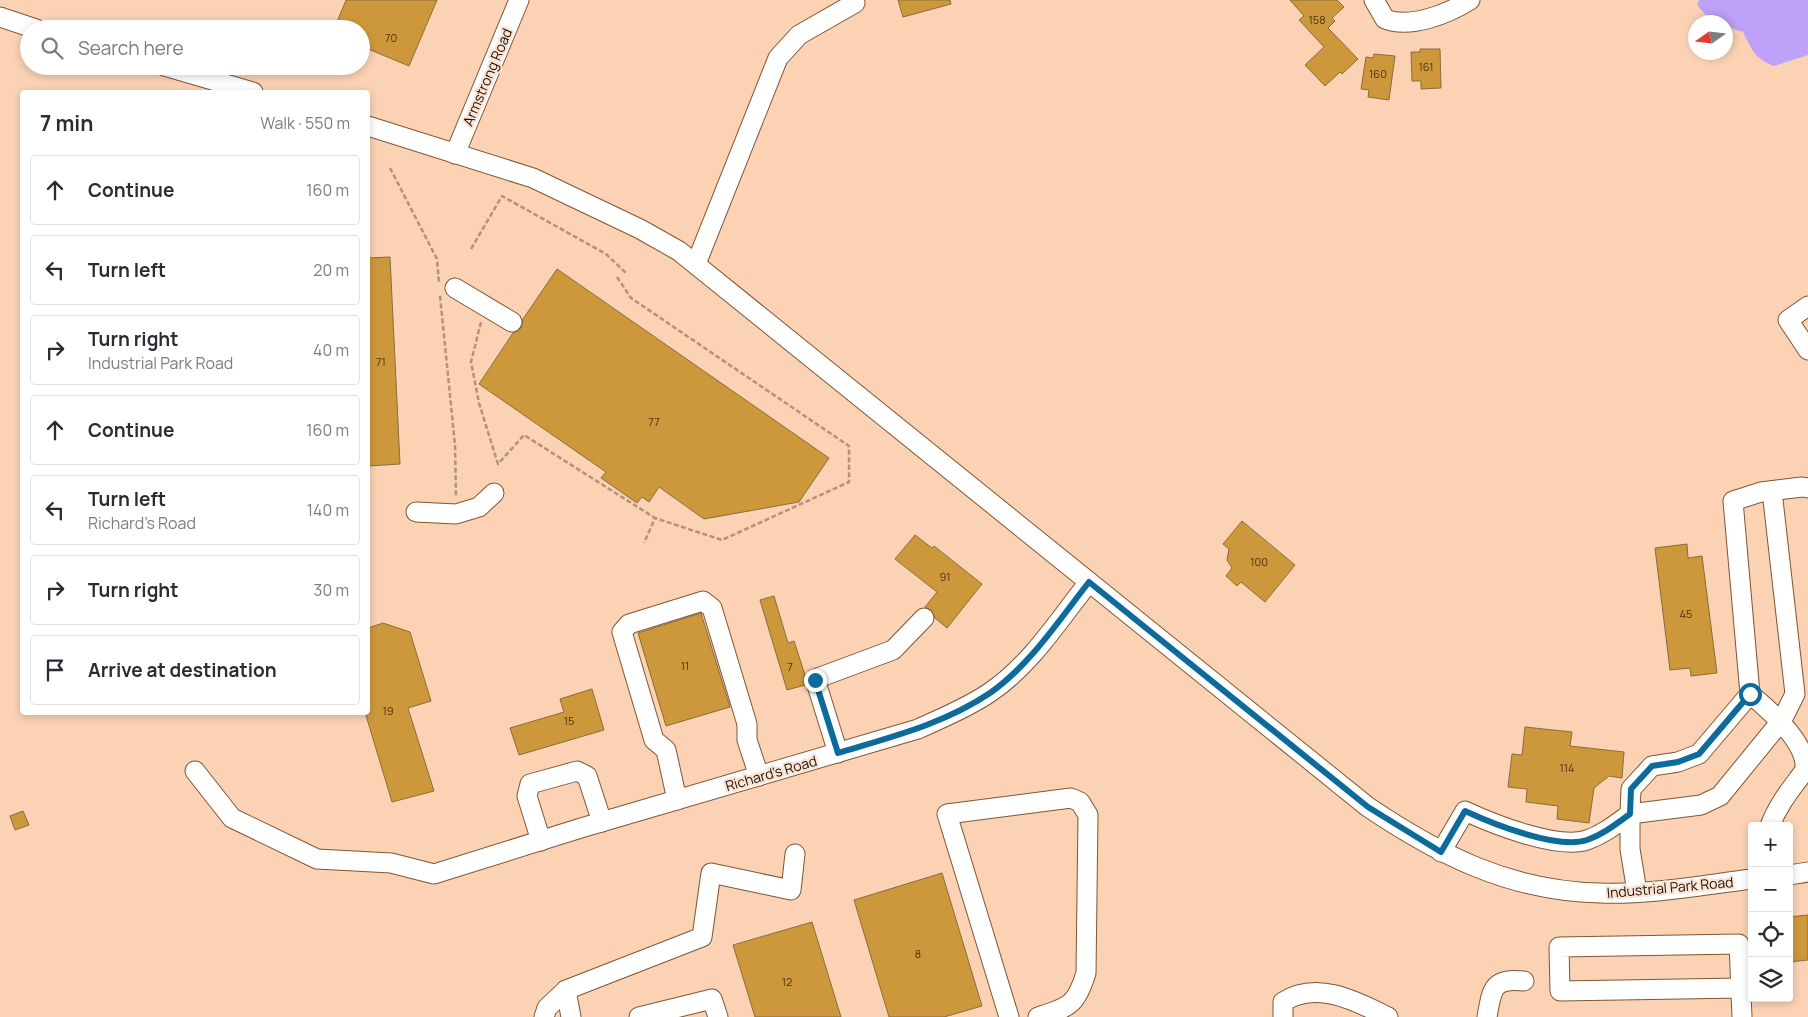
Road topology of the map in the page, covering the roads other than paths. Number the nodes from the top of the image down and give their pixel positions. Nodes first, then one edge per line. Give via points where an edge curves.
1 (519, 0) edge
2 (1374, 0) edge
3 (1470, 0) edge
4 (855, 3) dead end
5 (0, 17) edge
6 (20, 24) edge
7 (195, 75) edge
8 (246, 90) edge
9 (370, 127) edge
10 (455, 154) junction
11 (696, 264) junction
12 (455, 288) dead end
13 (1808, 306) edge
14 (512, 322) road end
15 (1808, 350) edge
16 (1808, 488) edge
17 (1772, 491) junction
18 (494, 493) dead end
19 (416, 512) dead end
20 (1089, 582) junction
21 (924, 618) dead end
22 (1750, 694) junction
23 (1782, 720) junction
24 (838, 753) junction
25 (195, 770) dead end
26 (759, 776) junction
27 (678, 800) junction
28 (1630, 814) junction
29 (602, 822) junction
30 (1772, 822) edge
31 (541, 841) junction
32 (1441, 852) junction
33 (796, 854) dead end
34 (1808, 872) edge
35 (1793, 874) edge
36 (1748, 879) edge
37 (1637, 892) junction
38 (1524, 981) dead end
39 (1741, 988) junction
40 (566, 990) junction
41 (544, 1017) edge
42 (571, 1017) edge
43 (639, 1017) edge
44 (718, 1017) edge
45 (1010, 1017) edge
46 (1038, 1017) edge
47 (1283, 1017) edge
48 (1388, 1017) edge
49 (1487, 1017) edge
50 (1742, 1017) edge

1 - 10 street, Armstrong Road
2 - 3 street via 1385,19 1401,22 1436,15
4 - 11 street via 799,35 778,58
5 - 6 street
7 - 8 street
9 - 10 street, Industrial Park Road
10 - 11 street, Industrial Park Road via 533,178 640,229
11 - 20 street, Industrial Park Road
12 - 14 street
13 - 15 street via 1788,320
16 - 17 street
17 - 22 street via 1733,501
17 - 23 street via 1795,694
18 - 19 street via 479,507 456,514
20 - 24 street, Richard's Road via 1044,640 990,692 918,729
20 - 32 street, Industrial Park Road via 1368,807
21 - 24 street via 892,650 815,680
22 - 23 street
22 - 28 street via 1699,754 1678,762 1652,766 1631,789
23 - 28 street via 1720,796 1701,805
23 - 30 street via 1804,744 1806,768 1788,790
24 - 26 street, Richard's Road
25 - 31 street, Richard's Road via 232,818 317,859 391,863 434,874
26 - 27 street, Richard's Road
26 - 27 street via 712,608 703,601 629,624 622,632 654,740 666,750
27 - 29 street, Richard's Road
28 - 32 street via 1586,841 1567,842 1505,829 1465,811
28 - 37 street via 1630,849
29 - 31 street, Richard's Road
29 - 31 street via 587,776 577,771 530,784 527,796
32 - 37 street, Industrial Park Road via 1491,874 1531,884 1600,893
33 - 40 street via 790,890 711,873 702,937
34 - 35 street
36 - 37 street, Industrial Park Road
38 - 49 street via 1499,982 1492,991
39 - 39 street via 1739,944 1559,947 1560,990
39 - 50 street
40 - 41 street via 547,1008
40 - 42 street
43 - 44 street via 712,999
45 - 46 street via 947,814 1071,798 1080,802 1088,815 1086,973 1080,994 1070,1005
47 - 48 street via 1283,1002 1296,994 1316,992 1354,1000

